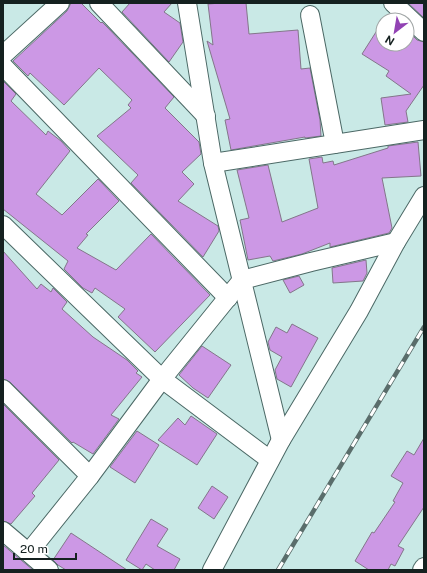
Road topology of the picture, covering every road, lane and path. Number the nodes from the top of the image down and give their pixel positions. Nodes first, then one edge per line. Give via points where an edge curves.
1 (60, 3) edge
2 (99, 3) edge
3 (187, 3) edge
4 (393, 3) edge
5 (310, 15) dead end
6 (424, 32) edge
7 (3, 55) edge
8 (3, 66) edge
9 (206, 116) junction
10 (424, 130) edge
11 (335, 144) junction
12 (213, 163) junction
13 (424, 196) edge
14 (3, 225) edge
15 (396, 242) junction
16 (242, 280) junction
17 (228, 298) junction
18 (162, 379) junction
19 (3, 389) edge
20 (280, 440) junction
21 (270, 460) junction
22 (90, 476) junction
23 (3, 531) edge
24 (29, 552) junction
25 (424, 567) edge
26 (49, 570) edge
27 (212, 570) edge
28 (422, 570) edge

1 - 7 street
2 - 9 street
3 - 9 street
4 - 6 street
5 - 11 street
8 - 17 street
9 - 12 street
10 - 11 street
11 - 12 street
12 - 16 street
13 - 15 street
14 - 18 street
15 - 16 street
15 - 20 street via 359,311
16 - 17 street
16 - 20 street
17 - 18 street
18 - 21 street
18 - 22 street
19 - 22 street
20 - 21 street
21 - 27 street
22 - 24 street
23 - 24 street
24 - 26 street
25 - 28 street

